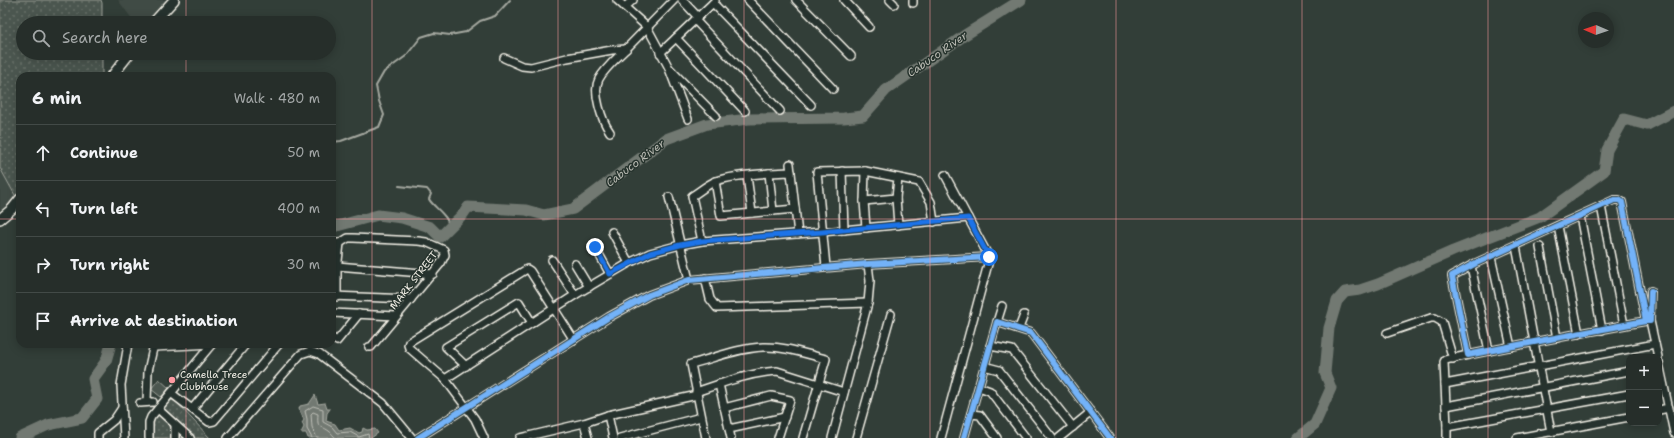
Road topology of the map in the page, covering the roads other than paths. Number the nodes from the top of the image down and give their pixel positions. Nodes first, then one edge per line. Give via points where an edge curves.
1 (174, 0) edge
2 (618, 0) edge
3 (633, 0) edge
4 (674, 0) edge
5 (682, 0) edge
6 (748, 0) edge
7 (796, 0) edge
8 (844, 0) edge
9 (714, 1) edge
10 (625, 7) junction
11 (159, 16) edge
12 (696, 19) junction
13 (646, 27) junction
14 (869, 27) dead end
15 (676, 38) junction
16 (626, 49) junction
17 (660, 53) junction
18 (851, 56) dead end
19 (504, 58) dead end
20 (125, 60) edge
21 (668, 66) junction
22 (115, 72) edge
23 (833, 89) dead end
24 (810, 105) dead end
25 (745, 111) dead end
26 (780, 111) dead end
27 (716, 116) dead end
28 (688, 119) dead end
29 (610, 132) dead end
30 (790, 164) dead end
31 (842, 171) junction
32 (865, 171) junction
33 (791, 172) junction
34 (769, 173) junction
35 (945, 174) dead end
36 (748, 176) junction
37 (898, 178) junction
38 (716, 181) junction
39 (669, 197) dead end
40 (896, 198) junction
41 (864, 201) junction
42 (16, 204) edge
43 (1601, 206) junction
44 (795, 209) junction
45 (773, 211) junction
46 (752, 213) junction
47 (1580, 216) junction
48 (968, 218) junction
49 (0, 219) edge
50 (934, 222) junction
51 (898, 225) junction
52 (1558, 226) junction
53 (866, 228) junction
54 (844, 230) junction
55 (612, 232) dead end
56 (822, 232) junction
57 (798, 234) junction
58 (702, 241) junction
59 (336, 243) edge
60 (340, 243) junction
61 (680, 245) junction
62 (1516, 246) junction
63 (595, 247) dead end
64 (1540, 247) dead end
65 (1491, 256) junction
66 (989, 257) junction
67 (552, 260) dead end
68 (629, 263) junction
69 (336, 264) edge
70 (575, 264) dead end
71 (868, 264) junction
72 (1471, 266) junction
73 (826, 268) junction
74 (336, 269) edge
75 (432, 274) junction
76 (610, 274) junction
77 (705, 278) junction
78 (689, 280) junction
79 (589, 287) junction
80 (1651, 291) dead end
81 (575, 295) junction
82 (336, 297) edge
83 (411, 299) junction
84 (868, 304) junction
85 (1002, 306) dead end
86 (554, 309) junction
87 (336, 313) edge
88 (359, 314) junction
89 (891, 314) dead end
90 (396, 316) junction
91 (1024, 316) dead end
92 (1648, 321) junction
93 (997, 322) junction
94 (532, 323) junction
95 (1624, 326) junction
96 (1019, 328) junction
97 (1602, 330) junction
98 (1387, 333) dead end
99 (1579, 334) junction
100 (1557, 338) junction
101 (336, 340) edge
102 (574, 340) junction
103 (1534, 342) junction
104 (1655, 344) junction
105 (990, 346) junction
106 (1511, 347) junction
107 (127, 348) edge
108 (153, 348) edge
109 (209, 348) edge
110 (243, 348) edge
111 (276, 348) edge
112 (368, 348) dead end
113 (1489, 351) junction
114 (1657, 354) edge
115 (1468, 355) junction
116 (1453, 359) junction
117 (466, 366) junction
118 (984, 366) junction
119 (1539, 366) junction
120 (1626, 372) edge
121 (445, 380) junction
122 (719, 384) junction
123 (818, 384) junction
124 (1445, 384) junction
125 (979, 387) junction
126 (1543, 388) junction
127 (1662, 388) edge
128 (844, 392) junction
129 (171, 393) junction
130 (696, 394) junction
131 (1626, 395) edge
132 (147, 402) dead end
133 (1446, 406) junction
134 (122, 408) junction
135 (467, 408) junction
136 (724, 408) junction
137 (1669, 408) junction
138 (158, 409) junction
139 (192, 409) junction
140 (1547, 409) junction
141 (1662, 409) edge
142 (1091, 412) junction
143 (971, 414) junction
144 (608, 415) junction
145 (701, 417) junction
146 (785, 417) junction
147 (1626, 418) edge
148 (584, 423) junction
149 (175, 426) junction
150 (1073, 427) junction
151 (1447, 427) junction
152 (729, 429) junction
153 (1551, 432) junction
154 (1674, 433) edge
155 (1106, 436) edge
156 (98, 438) edge
157 (124, 438) edge
158 (149, 438) edge
159 (175, 438) edge
160 (190, 438) edge
161 (228, 438) edge
162 (412, 438) edge
163 (418, 438) edge
164 (484, 438) edge
165 (520, 438) edge
166 (588, 438) edge
167 (613, 438) edge
168 (620, 438) edge
169 (706, 438) edge
170 (731, 438) edge
171 (778, 438) edge
172 (803, 438) edge
173 (832, 438) edge
174 (856, 438) edge
175 (941, 438) edge
176 (964, 438) edge
177 (997, 438) edge
178 (1026, 438) edge
179 (1052, 438) edge
180 (1059, 438) edge
181 (1447, 438) edge
182 (1517, 438) edge

1 - 11 main road
2 - 10 street
3 - 10 street
4 - 13 street
5 - 12 street
6 - 23 street
7 - 18 street
8 - 14 street
9 - 12 street
9 - 24 street
10 - 13 street
12 - 15 street
12 - 26 street
13 - 16 street
13 - 17 street
15 - 17 street
15 - 25 street
16 - 19 street via 567,58 531,67
16 - 29 street via 598,80 600,113 603,123
17 - 21 street
20 - 22 main road
21 - 27 street
21 - 28 street
30 - 33 street
31 - 32 street
31 - 54 street
31 - 56 street via 817,172
32 - 37 street
32 - 41 street
33 - 34 street
33 - 44 street
34 - 36 street
34 - 45 street
35 - 48 street
36 - 38 street
36 - 46 street
37 - 40 street
37 - 50 street via 919,182 931,202
38 - 46 street via 721,216
38 - 58 street via 692,196
39 - 61 street
40 - 41 street
40 - 51 street
41 - 53 street
42 - 49 main road
43 - 47 street
43 - 92 street via 1614,200 1622,202
43 - 95 street
44 - 45 street
44 - 57 street
45 - 46 street
47 - 52 street
47 - 97 street
48 - 50 street
48 - 66 street
50 - 51 street
51 - 53 street
52 - 62 street
52 - 99 street
53 - 54 street
54 - 56 street
55 - 68 street
56 - 57 street
56 - 73 street
57 - 58 street
58 - 61 street
59 - 60 street
60 - 69 street
60 - 75 street, MARK STREET via 348,238 426,242 444,250 445,255
61 - 68 street via 650,253
61 - 78 street
62 - 65 street
62 - 103 street
63 - 76 street
64 - 100 street
65 - 72 street
65 - 106 street
66 - 71 street
66 - 175 street
67 - 81 street
68 - 76 street
70 - 79 street
71 - 73 street
71 - 84 street
72 - 113 street
72 - 115 street via 1452,276
73 - 77 street
74 - 75 street
75 - 83 street, MARK STREET
76 - 79 street
77 - 78 street
77 - 84 street via 710,299 717,308
78 - 102 street via 649,295
79 - 81 street
80 - 92 street
81 - 86 street
82 - 83 street
83 - 90 street, MARK STREET
84 - 128 street
85 - 93 street
86 - 94 street
86 - 102 street
86 - 121 street via 530,271 525,269 409,342 409,348
87 - 88 street
88 - 90 street
88 - 101 street
89 - 174 street
90 - 112 street, MARK STREET
91 - 96 street
92 - 95 street
92 - 104 street
93 - 96 street
93 - 105 street
94 - 117 street
94 - 117 street via 519,302 446,348
95 - 97 street
96 - 142 street via 1031,333
97 - 99 street
98 - 116 street via 1431,318 1439,319
99 - 100 street
100 - 103 street
102 - 135 street
103 - 106 street
103 - 119 street
104 - 114 street
104 - 119 street
105 - 118 street
105 - 150 street via 1012,350
106 - 113 street
107 - 134 street via 121,385
108 - 132 street via 148,371
109 - 129 street
110 - 139 street
111 - 139 street via 214,421 209,422
113 - 115 street
115 - 116 street
116 - 124 street via 1444,362
117 - 121 street
118 - 125 street
118 - 179 street via 999,370
119 - 124 street
119 - 126 street
120 - 126 street
121 - 135 street
122 - 123 street via 777,371
122 - 130 street
122 - 136 street
123 - 128 street
123 - 130 street via 826,359 781,347 762,347 691,364
123 - 172 street
124 - 133 street
125 - 143 street
125 - 178 street via 990,391
126 - 133 street
126 - 140 street
127 - 137 street
128 - 173 street
129 - 138 street
129 - 139 street
130 - 144 street
130 - 145 street
131 - 140 street
133 - 151 street
134 - 156 street via 114,420 98,433
134 - 157 street
135 - 163 street
135 - 164 street
136 - 146 street via 771,396 790,400
136 - 152 street
137 - 141 street
137 - 154 street
138 - 149 street
138 - 158 street via 149,422
140 - 151 street
140 - 153 street
142 - 150 street
142 - 155 street
143 - 176 street
143 - 177 street via 980,415
144 - 148 street
144 - 167 street
145 - 168 street
145 - 169 street
146 - 152 street
146 - 171 street
147 - 153 street
148 - 165 street
148 - 166 street
149 - 159 street
149 - 160 street
150 - 180 street
151 - 181 street
152 - 170 street
153 - 182 street
161 - 162 street via 300,354 310,351 319,354 369,391 383,403

